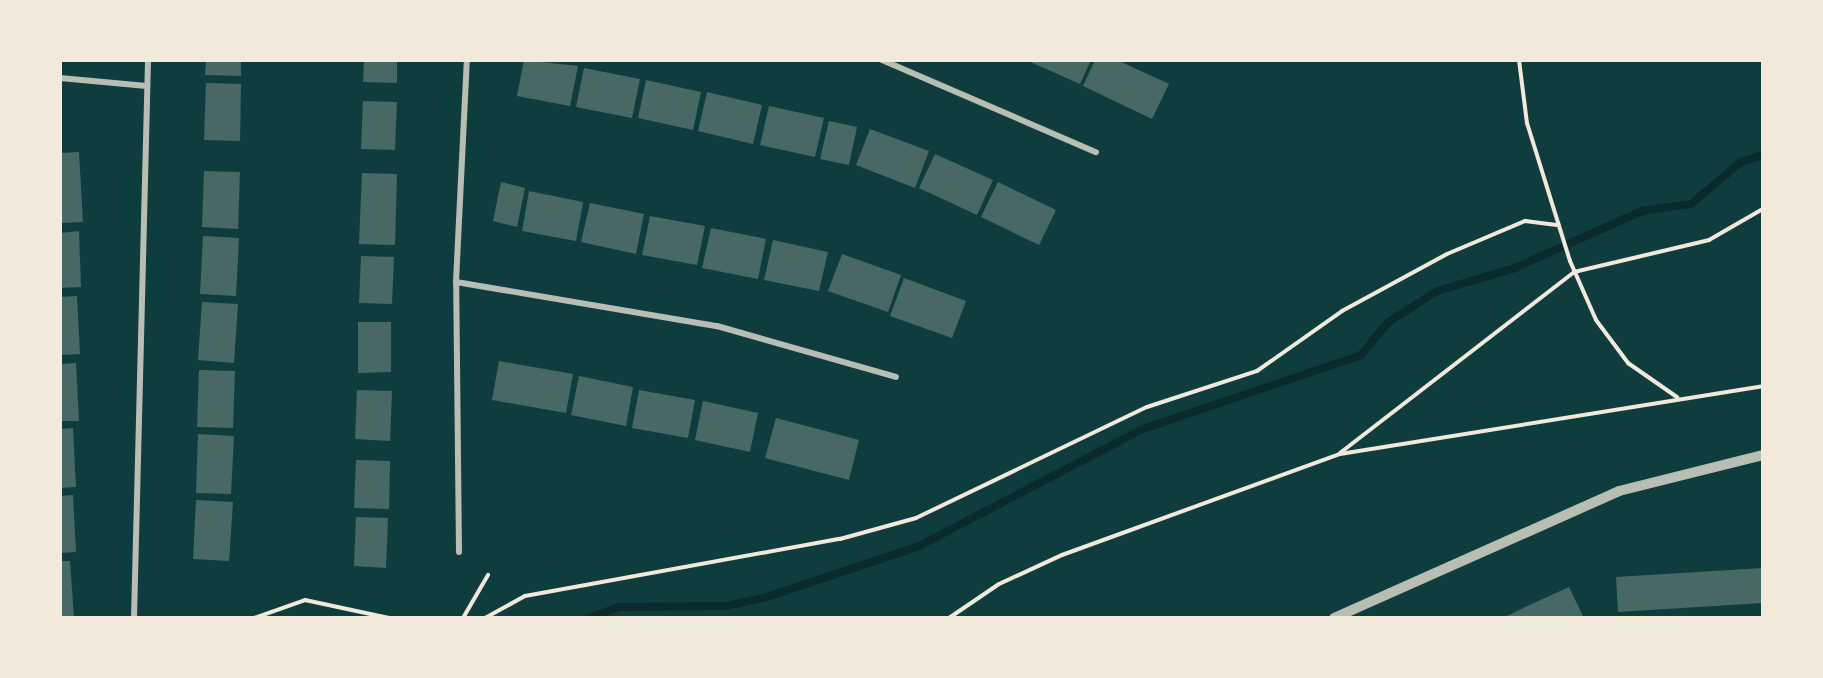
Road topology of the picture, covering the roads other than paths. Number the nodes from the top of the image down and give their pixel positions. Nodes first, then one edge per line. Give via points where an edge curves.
1 (148, 60) edge
2 (467, 60) edge
3 (882, 60) edge
4 (60, 78) edge
5 (147, 86) junction
6 (1096, 152) dead end
7 (456, 282) junction
8 (896, 377) dead end
9 (1763, 454) edge
10 (459, 552) dead end
11 (134, 618) edge
12 (1335, 618) edge

1 - 5 street
2 - 7 street
3 - 6 street
4 - 5 street
5 - 11 street
7 - 8 street via 717,326
7 - 10 street
9 - 12 street via 1619,491

